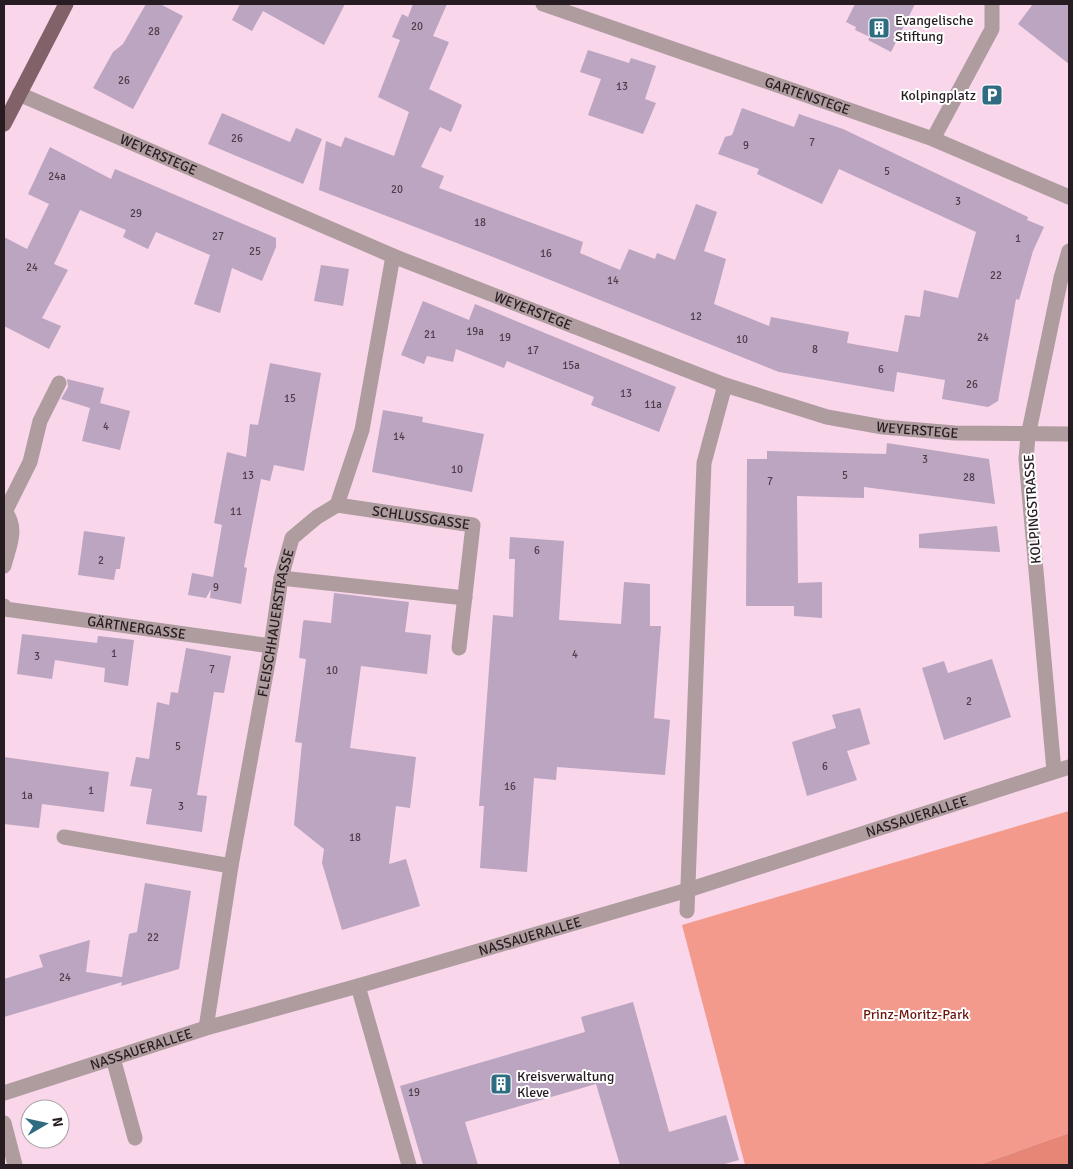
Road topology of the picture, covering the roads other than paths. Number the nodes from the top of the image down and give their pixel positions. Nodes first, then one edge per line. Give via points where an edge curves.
1 (66, 4) edge
2 (543, 4) edge
3 (992, 4) edge
4 (19, 94) junction
5 (5, 120) edge
6 (933, 139) junction
7 (1069, 197) edge
8 (1069, 250) edge
9 (393, 256) junction
10 (58, 383) dead end
11 (725, 385) junction
12 (1069, 434) edge
13 (1028, 436) junction
14 (338, 505) junction
15 (5, 511) edge
16 (4, 566) edge
17 (281, 578) junction
18 (465, 598) junction
19 (4, 606) edge
20 (271, 646) junction
21 (459, 648) dead end
22 (1069, 767) edge
23 (1054, 772) junction
24 (64, 837) dead end
25 (231, 866) junction
26 (688, 890) junction
27 (687, 911) dead end
28 (358, 986) junction
29 (206, 1028) junction
30 (113, 1058) junction
31 (4, 1094) edge
32 (4, 1123) edge
33 (135, 1138) dead end
34 (16, 1165) edge
35 (409, 1165) edge

1 - 4 main road
2 - 6 street, GARTENSTEGE
3 - 6 street via 992,29
4 - 5 main road
4 - 9 street, WEYERSTEGE
6 - 7 street, GARTENSTEGE
8 - 13 street, KOLPINGSTRASSE
9 - 11 street, WEYERSTEGE
9 - 14 street via 362,430
10 - 15 street via 40,421 30,462
11 - 13 street, WEYERSTEGE via 828,417 874,425
11 - 26 street via 704,463
12 - 13 street, WEYERSTEGE
13 - 23 street, KOLPINGSTRASSE via 1026,459
14 - 17 street, FLEISCHHAUERSTRASSE via 292,538
14 - 18 street, SCHLUSSGASSE via 473,525
15 - 16 street via 11,519 12,535
17 - 18 street
17 - 20 street, FLEISCHHAUERSTRASSE
18 - 21 street, SCHLUSSGASSE
19 - 20 street, GÄRTNERGASSE via 5,609
20 - 25 street, FLEISCHHAUERSTRASSE
22 - 23 street, NASSAUERALLEE
23 - 26 street, NASSAUERALLEE
24 - 25 street
25 - 29 street, FLEISCHHAUERSTRASSE
26 - 27 street
26 - 28 street, NASSAUERALLEE
28 - 29 street, NASSAUERALLEE
28 - 35 street
29 - 30 street, NASSAUERALLEE
30 - 31 street, NASSAUERALLEE
30 - 33 street
32 - 34 street

